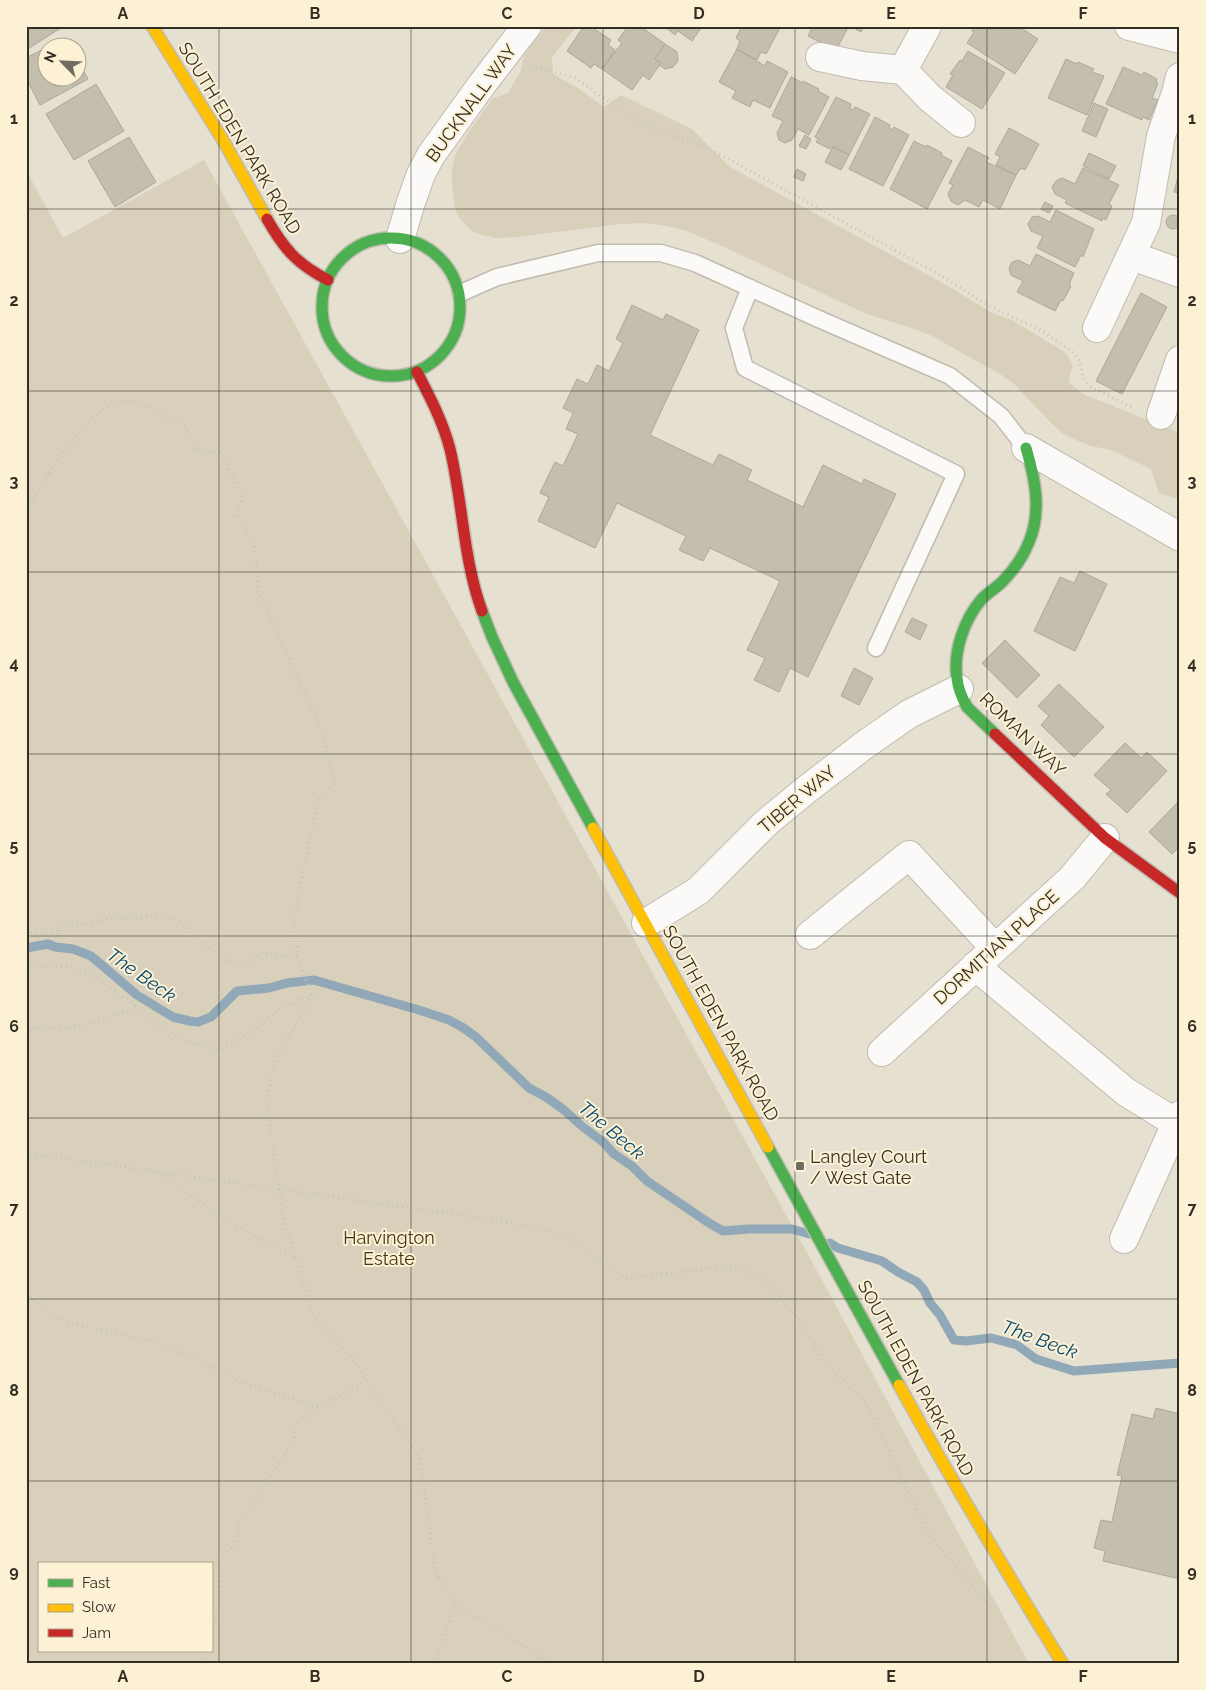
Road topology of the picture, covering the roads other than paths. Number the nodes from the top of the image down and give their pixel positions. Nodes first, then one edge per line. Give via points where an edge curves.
1 (152, 26) edge
2 (527, 26) edge
3 (927, 26) edge
4 (1130, 26) edge
5 (1180, 39) edge
6 (820, 57) dead end
7 (903, 70) junction
8 (1180, 77) edge
9 (961, 123) dead end
10 (400, 239) junction
11 (1132, 256) junction
12 (1180, 273) edge
13 (328, 280) junction
14 (750, 288) junction
15 (461, 293) junction
16 (1097, 328) dead end
17 (1180, 360) edge
18 (417, 372) junction
19 (1160, 415) road end
20 (1026, 448) junction
21 (1180, 537) edge
22 (876, 648) dead end
23 (959, 689) junction
24 (1105, 838) junction
25 (1180, 893) edge
26 (646, 923) junction
27 (810, 935) dead end
28 (995, 948) junction
29 (975, 966) junction
30 (882, 1052) dead end
31 (1178, 1119) edge
32 (1124, 1239) dead end
33 (1063, 1664) edge

1 - 13 main road, SOUTH EDEN PARK ROAD via 224,142 279,241 308,270
2 - 10 street, BUCKNALL WAY via 431,155 414,193
3 - 7 street
4 - 5 street
6 - 7 street
7 - 9 street
8 - 11 street via 1160,136 1146,223
10 - 13 main road via 364,242 338,262
10 - 15 main road via 435,254 452,272
11 - 12 street
11 - 16 street
13 - 18 main road via 322,302 323,322 329,339 341,355 360,368 379,375
14 - 15 lane via 695,262 661,253 598,253 497,277
14 - 20 lane via 950,376 1001,416
14 - 22 lane via 734,328 745,368 956,474
15 - 18 main road via 462,313 447,348 434,362
17 - 19 street
18 - 26 main road, SOUTH EDEN PARK ROAD via 434,405 450,450 467,557 484,619 513,682
20 - 21 street
20 - 23 main road, ROMAN WAY via 1035,476 1038,502 1034,529 1022,557 980,602 965,625 958,650 956,672
23 - 24 main road, ROMAN WAY via 967,707
23 - 26 street, TIBER WAY via 909,714 863,746 767,822 698,891
24 - 25 main road, ROMAN WAY
24 - 28 street, DORMITIAN PLACE via 1072,878
26 - 33 main road, SOUTH EDEN PARK ROAD via 956,1488
27 - 28 street via 909,855
28 - 29 street, DORMITIAN PLACE
29 - 30 street, DORMITIAN PLACE
29 - 31 street via 1126,1092
31 - 32 street

